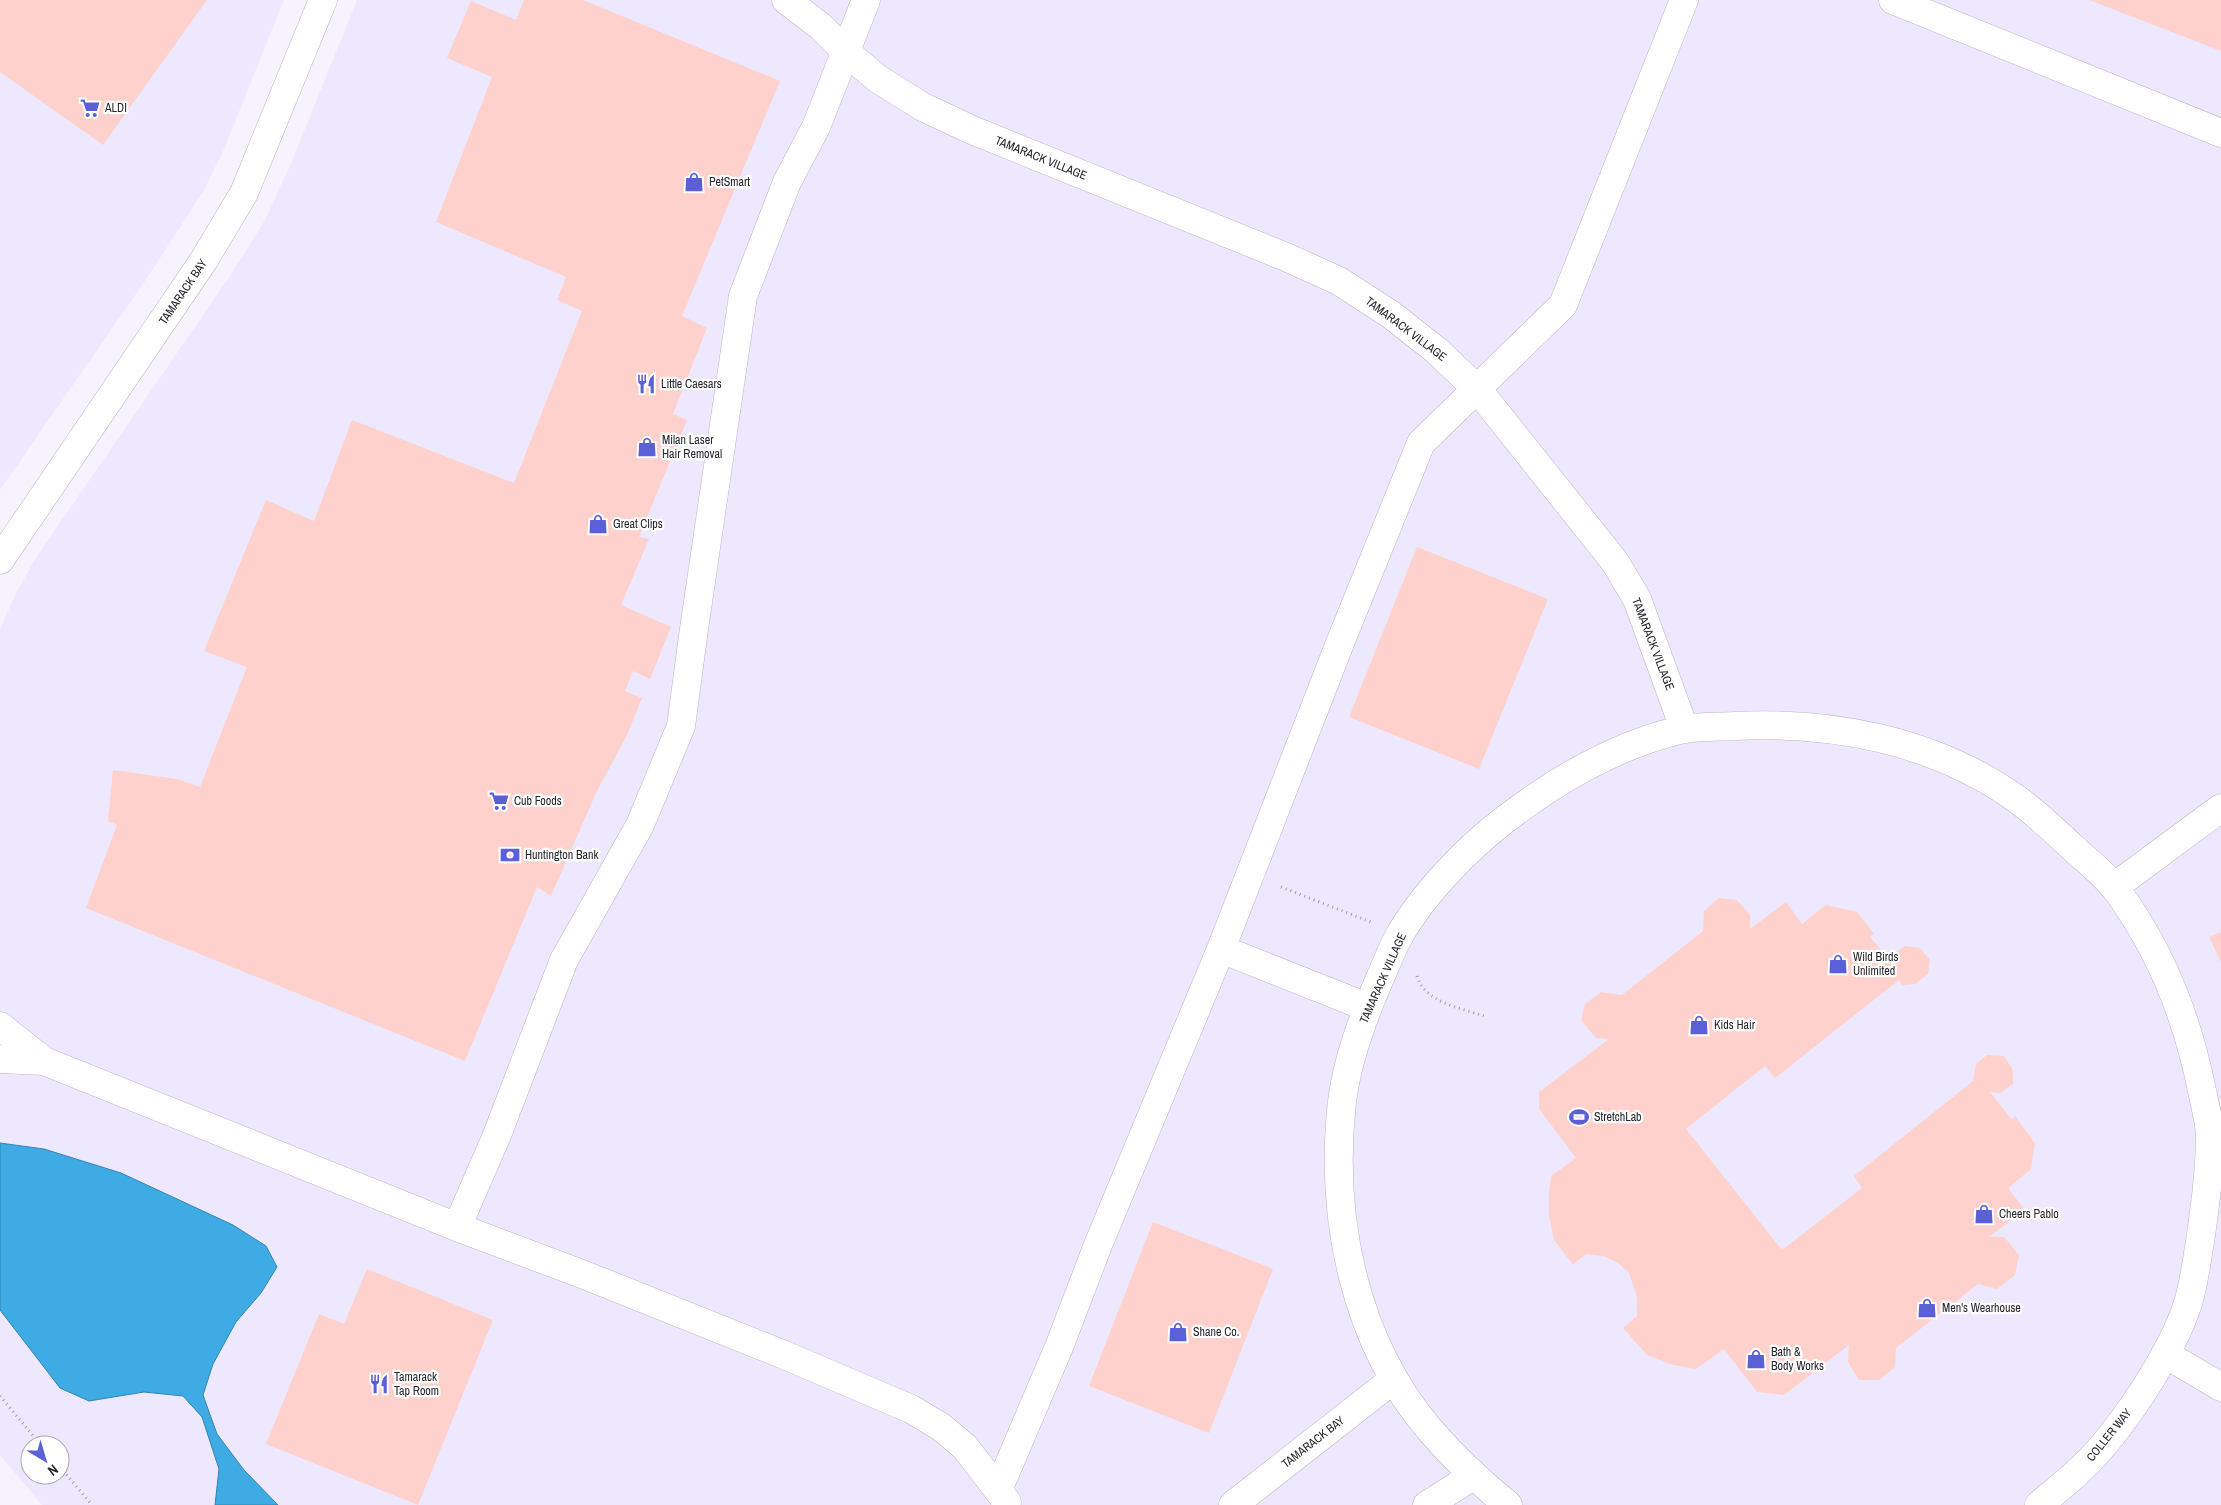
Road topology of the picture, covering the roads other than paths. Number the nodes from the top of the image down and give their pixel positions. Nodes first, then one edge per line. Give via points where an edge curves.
1 (323, 0) edge
2 (786, 0) edge
3 (805, 0) edge
4 (866, 0) edge
5 (1684, 0) edge
6 (1893, 0) edge
7 (820, 26) junction
8 (846, 52) junction
9 (2221, 133) edge
10 (1478, 390) junction
11 (0, 560) edge
12 (1684, 728) junction
13 (2221, 808) edge
14 (2114, 887) junction
15 (1221, 948) junction
16 (1367, 1007) junction
17 (0, 1026) edge
18 (0, 1059) edge
19 (44, 1061) junction
20 (457, 1227) junction
21 (2165, 1354) junction
22 (1394, 1379) junction
23 (2221, 1387) edge
24 (1473, 1476) junction
25 (1004, 1498) edge
26 (1233, 1505) edge
27 (1427, 1505) edge
28 (1508, 1505) edge
29 (2039, 1505) edge

1 - 11 street, TAMARACK BAY via 244,193 204,260
2 - 7 street, TAMARACK VILLAGE
3 - 7 street, TAMARACK VILLAGE
4 - 8 street
5 - 10 street via 1563,305
6 - 9 street
7 - 8 street, TAMARACK VILLAGE
8 - 10 street, TAMARACK VILLAGE via 878,79 923,107 972,130 1339,281 1390,314 1436,350
8 - 20 street via 816,127 787,182 743,296 681,726 640,825 564,960 497,1135
10 - 12 street, TAMARACK VILLAGE via 1614,562 1638,599
10 - 15 street via 1421,443
12 - 14 street, COLLER WAY via 1772,724 1839,728 1908,744 1968,771 2013,797
12 - 16 street, TAMARACK VILLAGE via 1605,756 1537,795 1491,830 1439,881 1398,938
13 - 14 street
14 - 21 street, COLLER WAY via 2152,943 2178,1003 2197,1064 2210,1129 2207,1199 2187,1306
15 - 16 street
15 - 25 street via 1098,1245
16 - 22 street, TAMARACK VILLAGE via 1345,1077 1338,1136 1339,1184 1345,1238 1356,1289 1373,1336
17 - 19 street
18 - 19 street
19 - 20 street
20 - 25 street via 773,1350 911,1409 941,1426 965,1446
21 - 23 street
21 - 29 street, COLLER WAY via 2124,1420 2084,1467
22 - 24 street, TAMARACK VILLAGE via 1427,1427
22 - 26 street, TAMARACK BAY
24 - 27 street
24 - 28 street

